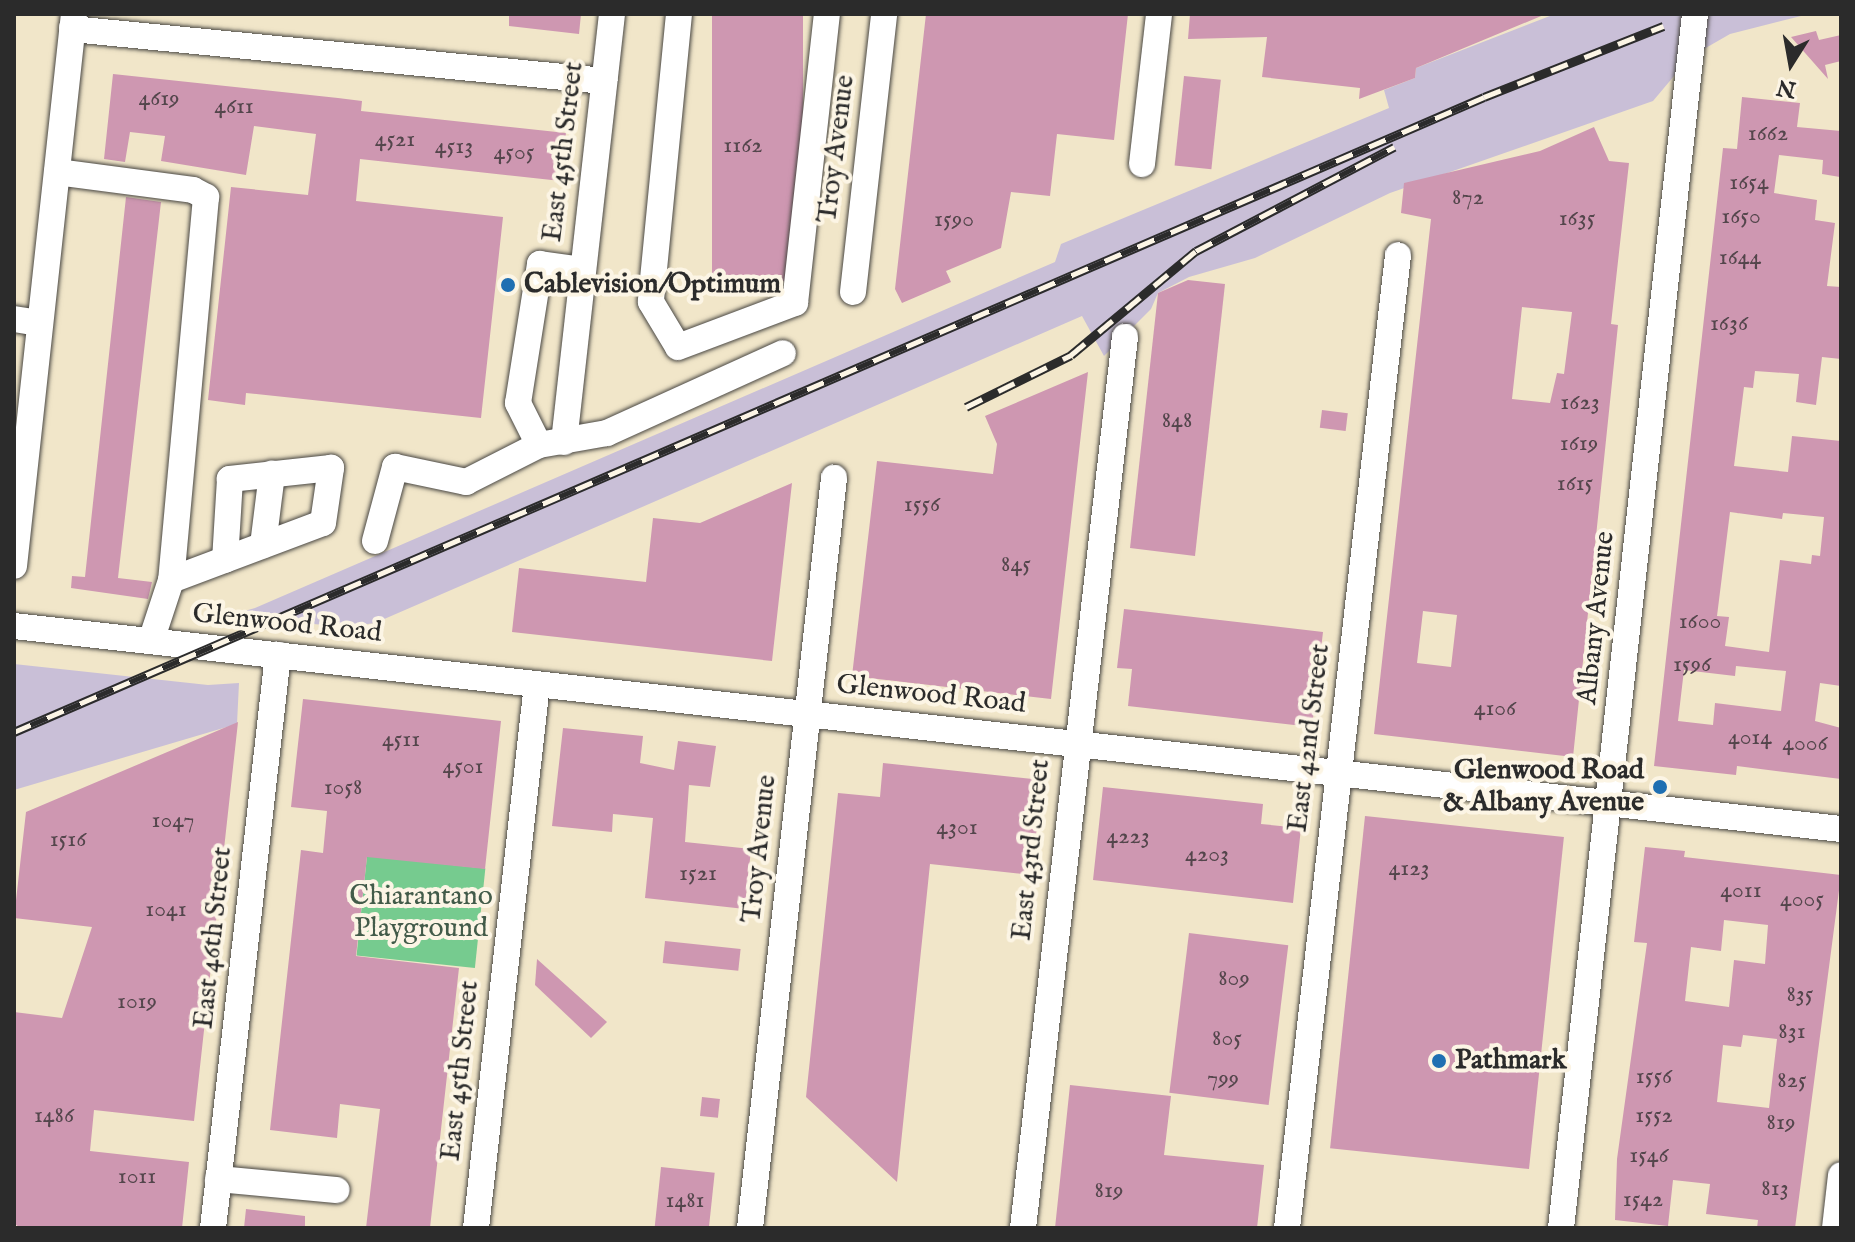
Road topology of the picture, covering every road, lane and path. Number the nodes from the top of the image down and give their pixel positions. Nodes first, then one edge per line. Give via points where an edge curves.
1 (612, 14) edge
2 (679, 14) edge
3 (827, 14) edge
4 (884, 14) edge
5 (1159, 14) edge
6 (1695, 14) edge
7 (73, 21) edge
8 (604, 81) junction
9 (1142, 164) dead end
10 (57, 172) junction
11 (1398, 255) dead end
12 (582, 270) junction
13 (853, 292) dead end
14 (14, 319) edge
15 (40, 323) junction
16 (1125, 337) dead end
17 (783, 353) dead end
18 (552, 443) junction
19 (272, 474) junction
20 (834, 478) dead end
21 (375, 541) dead end
22 (263, 545) junction
23 (225, 560) junction
24 (14, 566) edge
25 (171, 580) junction
26 (14, 626) edge
27 (151, 641) junction
28 (278, 655) junction
29 (537, 684) junction
30 (807, 714) junction
31 (1076, 744) junction
32 (1337, 773) junction
33 (1608, 803) junction
34 (1841, 829) edge
35 (1841, 1175) edge
36 (218, 1179) junction
37 (336, 1190) dead end
38 (213, 1228) edge
39 (476, 1228) edge
40 (750, 1228) edge
41 (1023, 1228) edge
42 (1287, 1228) edge
43 (1561, 1228) edge
44 (1835, 1228) edge

1 - 8 street, East 45th Street
2 - 3 street via 651,302 678,347 795,303
4 - 13 street, Troy Avenue
5 - 9 street
6 - 33 street, Albany Avenue
7 - 8 street
7 - 10 street
8 - 12 street, East 45th Street
10 - 15 street
10 - 25 street via 193,190 206,197
11 - 32 street, East 42nd Street
12 - 18 street, East 45th Street via 574,365
12 - 18 street via 540,264 518,403
14 - 15 street
15 - 24 street
16 - 31 street, East 43rd Street
17 - 18 street via 607,433
18 - 21 street via 466,482 395,467
19 - 22 street
19 - 22 street via 331,468 323,523
19 - 23 street via 230,479
20 - 30 street, Troy Avenue
22 - 23 street
23 - 25 street
25 - 27 street
26 - 27 street, Glenwood Road
27 - 28 street, Glenwood Road
28 - 29 street, Glenwood Road
28 - 36 street, East 46th Street
29 - 30 street, Glenwood Road
29 - 39 street, East 45th Street
30 - 31 street, Glenwood Road
30 - 40 street, Troy Avenue
31 - 32 street, Glenwood Road
31 - 41 street, East 43rd Street
32 - 33 street, Glenwood Road
32 - 42 street, East 42nd Street
33 - 34 street, Glenwood Road
33 - 43 street, Albany Avenue
35 - 44 street
36 - 37 street
36 - 38 street, East 46th Street

